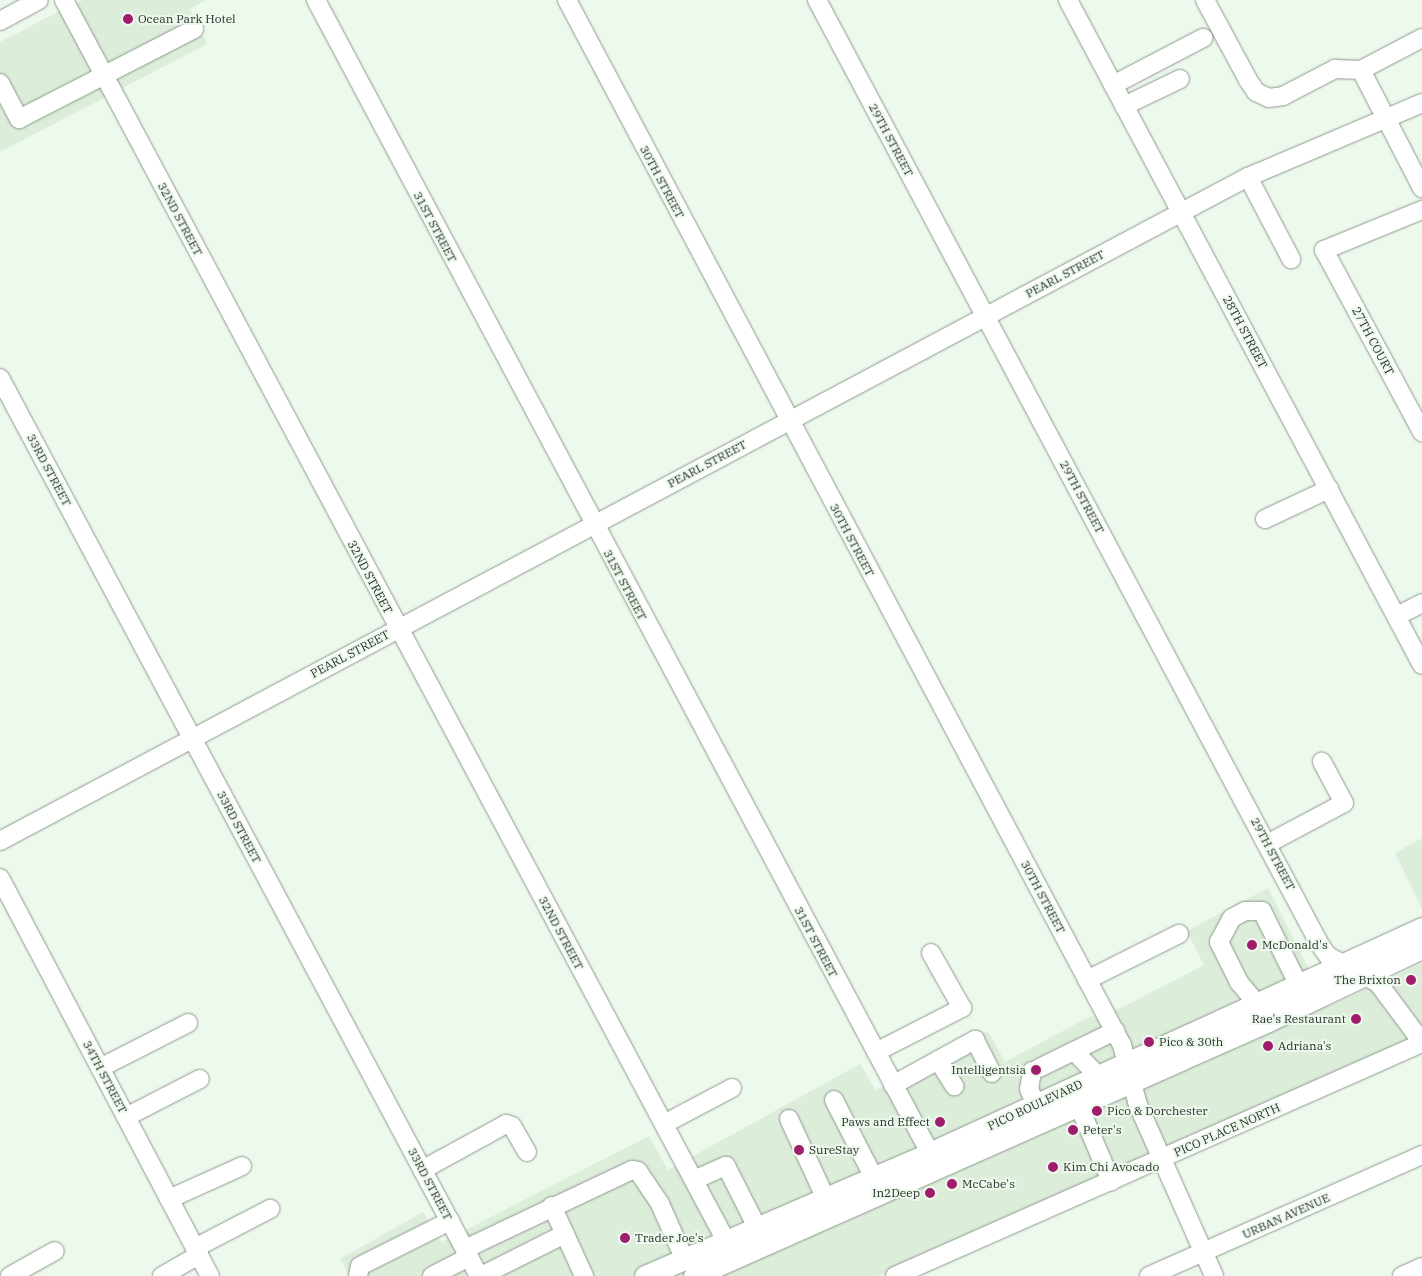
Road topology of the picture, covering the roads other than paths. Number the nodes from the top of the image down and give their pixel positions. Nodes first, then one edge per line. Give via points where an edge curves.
1 (39, 0) edge
2 (64, 0) edge
3 (316, 0) edge
4 (567, 0) edge
5 (817, 0) edge
6 (1068, 0) edge
7 (1205, 0) edge
8 (0, 21) edge
9 (194, 29) dead end
10 (1203, 38) dead end
11 (1422, 38) edge
12 (1361, 70) junction
13 (104, 76) junction
14 (1180, 79) dead end
15 (0, 84) edge
16 (1113, 85) junction
17 (1422, 104) edge
18 (1124, 106) junction
19 (1386, 118) junction
20 (1248, 177) junction
21 (1422, 188) edge
22 (1422, 210) edge
23 (1182, 213) junction
24 (1291, 259) dead end
25 (985, 316) junction
26 (0, 378) edge
27 (788, 420) junction
28 (1422, 432) edge
29 (1329, 489) junction
30 (1265, 519) dead end
31 (592, 525) junction
32 (1422, 603) edge
33 (1397, 616) junction
34 (397, 629) junction
35 (1422, 665) edge
36 (192, 738) junction
37 (1322, 762) dead end
38 (0, 841) edge
39 (1267, 844) junction
40 (0, 878) edge
41 (1422, 928) edge
42 (1179, 934) dead end
43 (1422, 948) edge
44 (931, 953) dead end
45 (1346, 964) junction
46 (1367, 975) junction
47 (1087, 980) junction
48 (1299, 986) junction
49 (1258, 1005) junction
50 (188, 1023) dead end
51 (1115, 1031) junction
52 (1422, 1043) edge
53 (1074, 1051) junction
54 (876, 1052) junction
55 (938, 1060) junction
56 (100, 1068) junction
57 (992, 1073) dead end
58 (1129, 1073) junction
59 (1098, 1076) junction
60 (200, 1080) dead end
61 (893, 1085) junction
62 (954, 1086) dead end
63 (732, 1088) dead end
64 (834, 1100) dead end
65 (1036, 1105) junction
66 (1079, 1106) junction
67 (126, 1117) junction
68 (789, 1119) dead end
69 (664, 1124) junction
70 (526, 1152) dead end
71 (1422, 1154) edge
72 (1162, 1159) junction
73 (934, 1160) junction
74 (242, 1166) dead end
75 (422, 1170) junction
76 (873, 1176) junction
77 (694, 1180) junction
78 (1111, 1181) junction
79 (825, 1197) junction
80 (169, 1200) junction
81 (552, 1206) junction
82 (270, 1209) dead end
83 (450, 1221) junction
84 (757, 1227) junction
85 (565, 1234) junction
86 (730, 1249) junction
87 (56, 1251) dead end
88 (197, 1252) junction
89 (1203, 1252) junction
90 (467, 1253) junction
91 (689, 1267) edge
92 (1422, 1267) edge
93 (10, 1276) edge
94 (162, 1276) edge
95 (210, 1276) edge
96 (358, 1276) edge
97 (432, 1276) edge
98 (480, 1276) edge
99 (584, 1276) edge
100 (644, 1276) edge
101 (895, 1276) edge
102 (1149, 1276) edge
103 (1214, 1276) edge
104 (1402, 1276) edge

1 - 8 street
2 - 13 street, 32ND STREET
3 - 31 street, 31ST STREET
4 - 27 street, 30TH STREET
5 - 25 street, 29TH STREET
6 - 16 street, 28TH STREET
7 - 12 street via 1248,80 1269,98 1283,96 1335,69
9 - 13 street
10 - 16 street
11 - 12 street
12 - 19 street
13 - 15 street via 19,120
13 - 34 street, 32ND STREET
14 - 18 street
16 - 18 street, 28TH STREET
17 - 19 street, PEARL STREET
18 - 23 street, 28TH STREET
19 - 20 street, PEARL STREET
19 - 21 street
20 - 23 street, PEARL STREET
20 - 24 street
22 - 28 street, 27TH COURT via 1324,250
23 - 25 street, PEARL STREET
23 - 29 street, 28TH STREET
25 - 27 street, PEARL STREET
25 - 39 street, 29TH STREET
26 - 36 street, 33RD STREET
27 - 31 street, PEARL STREET
27 - 47 street, 30TH STREET
29 - 30 street
29 - 33 street, 28TH STREET
31 - 34 street, PEARL STREET
31 - 54 street, 31ST STREET
32 - 33 street
33 - 35 street, 28TH STREET
34 - 36 street, PEARL STREET
34 - 69 street, 32ND STREET
36 - 38 street, PEARL STREET
36 - 75 street, 33RD STREET
37 - 39 street via 1344,803
39 - 45 street, 29TH STREET via 1320,945 1328,956
40 - 56 street, 34TH STREET
41 - 45 main road, PICO BOULEVARD
42 - 47 street
43 - 46 main road, PICO BOULEVARD
44 - 54 street via 962,1008
45 - 46 street, 29TH STREET
45 - 48 main road, PICO BOULEVARD
46 - 52 street
46 - 58 main road, PICO BOULEVARD
47 - 51 street, 30TH STREET
48 - 49 main road, PICO BOULEVARD
48 - 49 street via 1262,911 1245,911 1232,918 1218,942 1239,982
49 - 58 main road, PICO BOULEVARD
50 - 56 street
51 - 53 street
51 - 58 street, 30TH STREET
52 - 72 street, PICO PLACE NORTH
53 - 59 street
53 - 65 street via 1036,1069 1030,1089
54 - 61 street, 31ST STREET
55 - 57 street via 975,1040
55 - 61 street
55 - 62 street
56 - 67 street, 34TH STREET
58 - 59 main road, PICO BOULEVARD
58 - 66 main road, PICO BOULEVARD
58 - 72 street, 30TH STREET
59 - 65 main road, PICO BOULEVARD
60 - 67 street
61 - 73 street, 31ST STREET
63 - 69 street
64 - 76 street
65 - 73 main road, PICO BOULEVARD
66 - 73 main road, PICO BOULEVARD
66 - 78 street
67 - 80 street, 34TH STREET
68 - 79 street
69 - 77 street, 32ND STREET
70 - 75 street via 512,1126 506,1124
71 - 89 street, URBAN AVENUE
72 - 78 street, PICO PLACE NORTH
72 - 89 street, 30TH STREET
73 - 76 main road, PICO BOULEVARD
73 - 86 main road, PICO BOULEVARD
74 - 80 street
75 - 83 street, 33RD STREET
76 - 79 main road, PICO BOULEVARD
77 - 84 street via 726,1166
77 - 86 street, 32ND STREET
78 - 101 street, PICO PLACE NORTH
79 - 84 main road, PICO BOULEVARD
80 - 88 street, 34TH STREET
81 - 85 street
81 - 90 street
81 - 91 street via 621,1173 638,1171 660,1204
82 - 88 street
83 - 90 street, 33RD STREET
83 - 96 street via 360,1266
84 - 86 main road, PICO BOULEVARD
85 - 98 street
85 - 99 street
86 - 91 main road, PICO BOULEVARD
87 - 93 street
88 - 94 street
88 - 95 street, 34TH STREET
89 - 102 street, URBAN AVENUE
89 - 103 street, 30TH STREET
90 - 97 street
90 - 98 street, 33RD STREET
91 - 100 main road, PICO BOULEVARD
92 - 104 street

